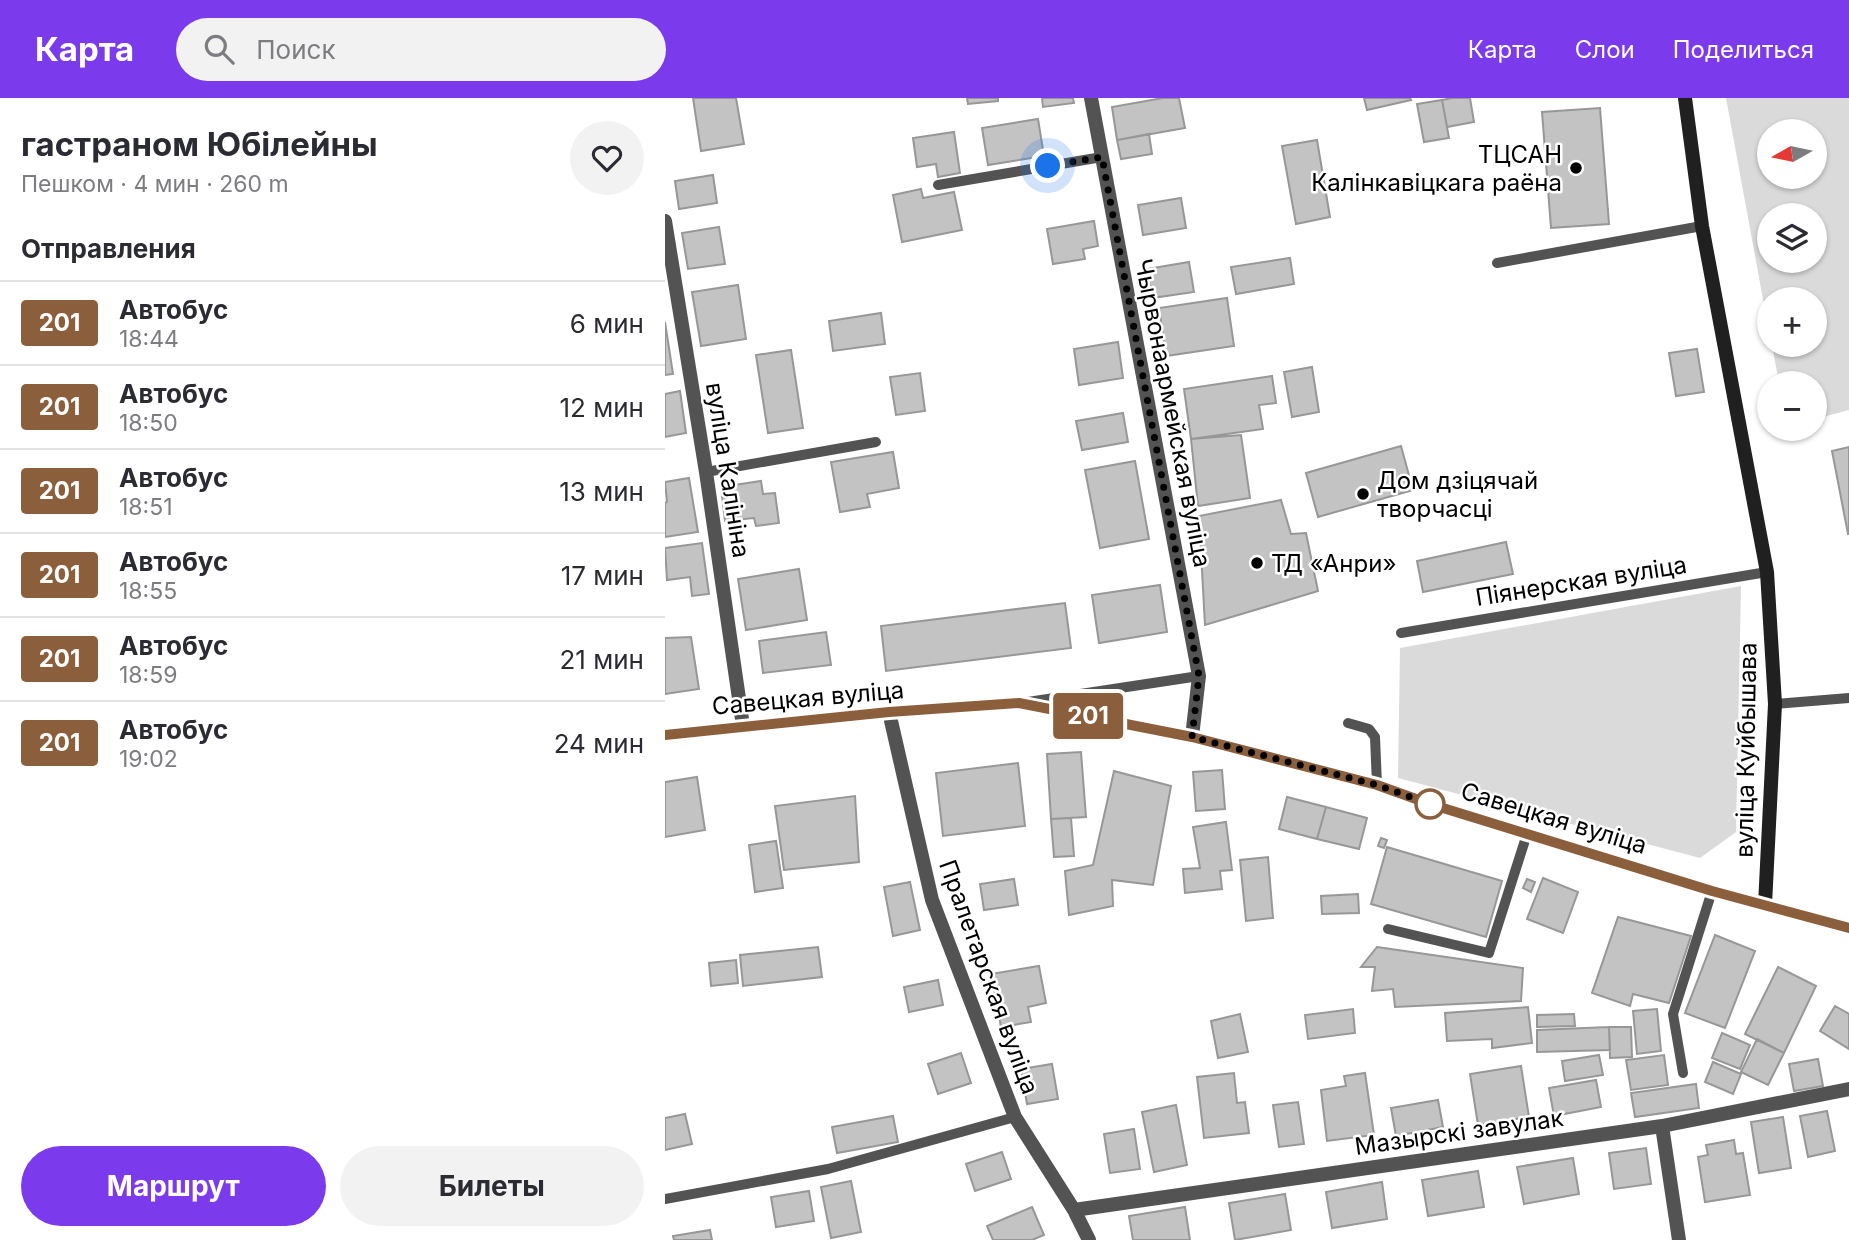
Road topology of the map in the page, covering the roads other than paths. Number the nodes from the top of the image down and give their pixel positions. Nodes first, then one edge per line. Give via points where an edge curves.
1 (1091, 98) edge
2 (1685, 98) edge
3 (1102, 157) junction
4 (939, 185) dead end
5 (665, 221) edge
6 (1702, 226) junction
7 (1497, 263) dead end
8 (876, 442) dead end
9 (706, 472) junction
10 (1767, 572) junction
11 (1401, 632) dead end
12 (1199, 676) junction
13 (1849, 698) edge
14 (1019, 703) junction
15 (1775, 704) junction
16 (889, 712) junction
17 (1348, 723) dead end
18 (743, 726) junction
19 (665, 735) edge
20 (1192, 737) junction
21 (1377, 785) junction
22 (1527, 834) junction
23 (1712, 891) junction
24 (1765, 905) junction
25 (1849, 928) edge
26 (1388, 929) dead end
27 (1682, 1073) dead end
28 (1849, 1089) edge
29 (1015, 1117) junction
30 (1662, 1126) junction
31 (665, 1199) edge
32 (1074, 1210) junction
33 (1089, 1240) edge
34 (1679, 1240) edge

1 - 3 street, Чырвонаармейская вуліца
2 - 6 main road, вуліца Куйбышава
3 - 4 lane
3 - 12 street, Чырвонаармейская вуліца
5 - 9 street, вуліца Калініна
6 - 7 lane
6 - 10 main road, вуліца Куйбышава
8 - 9 lane
9 - 18 street, вуліца Калініна
10 - 11 lane, Піянерская вуліца
10 - 15 main road, вуліца Куйбышава
12 - 14 lane
12 - 20 street, Чырвонаармейская вуліца
13 - 15 lane
14 - 16 main road, Савецкая вуліца
14 - 20 main road, Савецкая вуліца
15 - 24 main road, вуліца Куйбышава
16 - 18 main road, Савецкая вуліца
16 - 29 street, Пралетарская вуліца via 932,900
17 - 21 lane via 1369,729 1375,737
18 - 19 main road, Савецкая вуліца
20 - 21 main road, Савецкая вуліца
21 - 22 main road, Савецкая вуліца
22 - 23 main road, Савецкая вуліца
22 - 26 lane via 1489,953
23 - 24 main road, Савецкая вуліца
23 - 27 lane via 1673,1014
24 - 25 main road, Савецкая вуліца
28 - 30 street, Мазырскі завулак
29 - 31 lane via 828,1169
29 - 32 street, Пралетарская вуліца
30 - 32 street, Мазырскі завулак
30 - 34 street
32 - 33 street, Пралетарская вуліца

